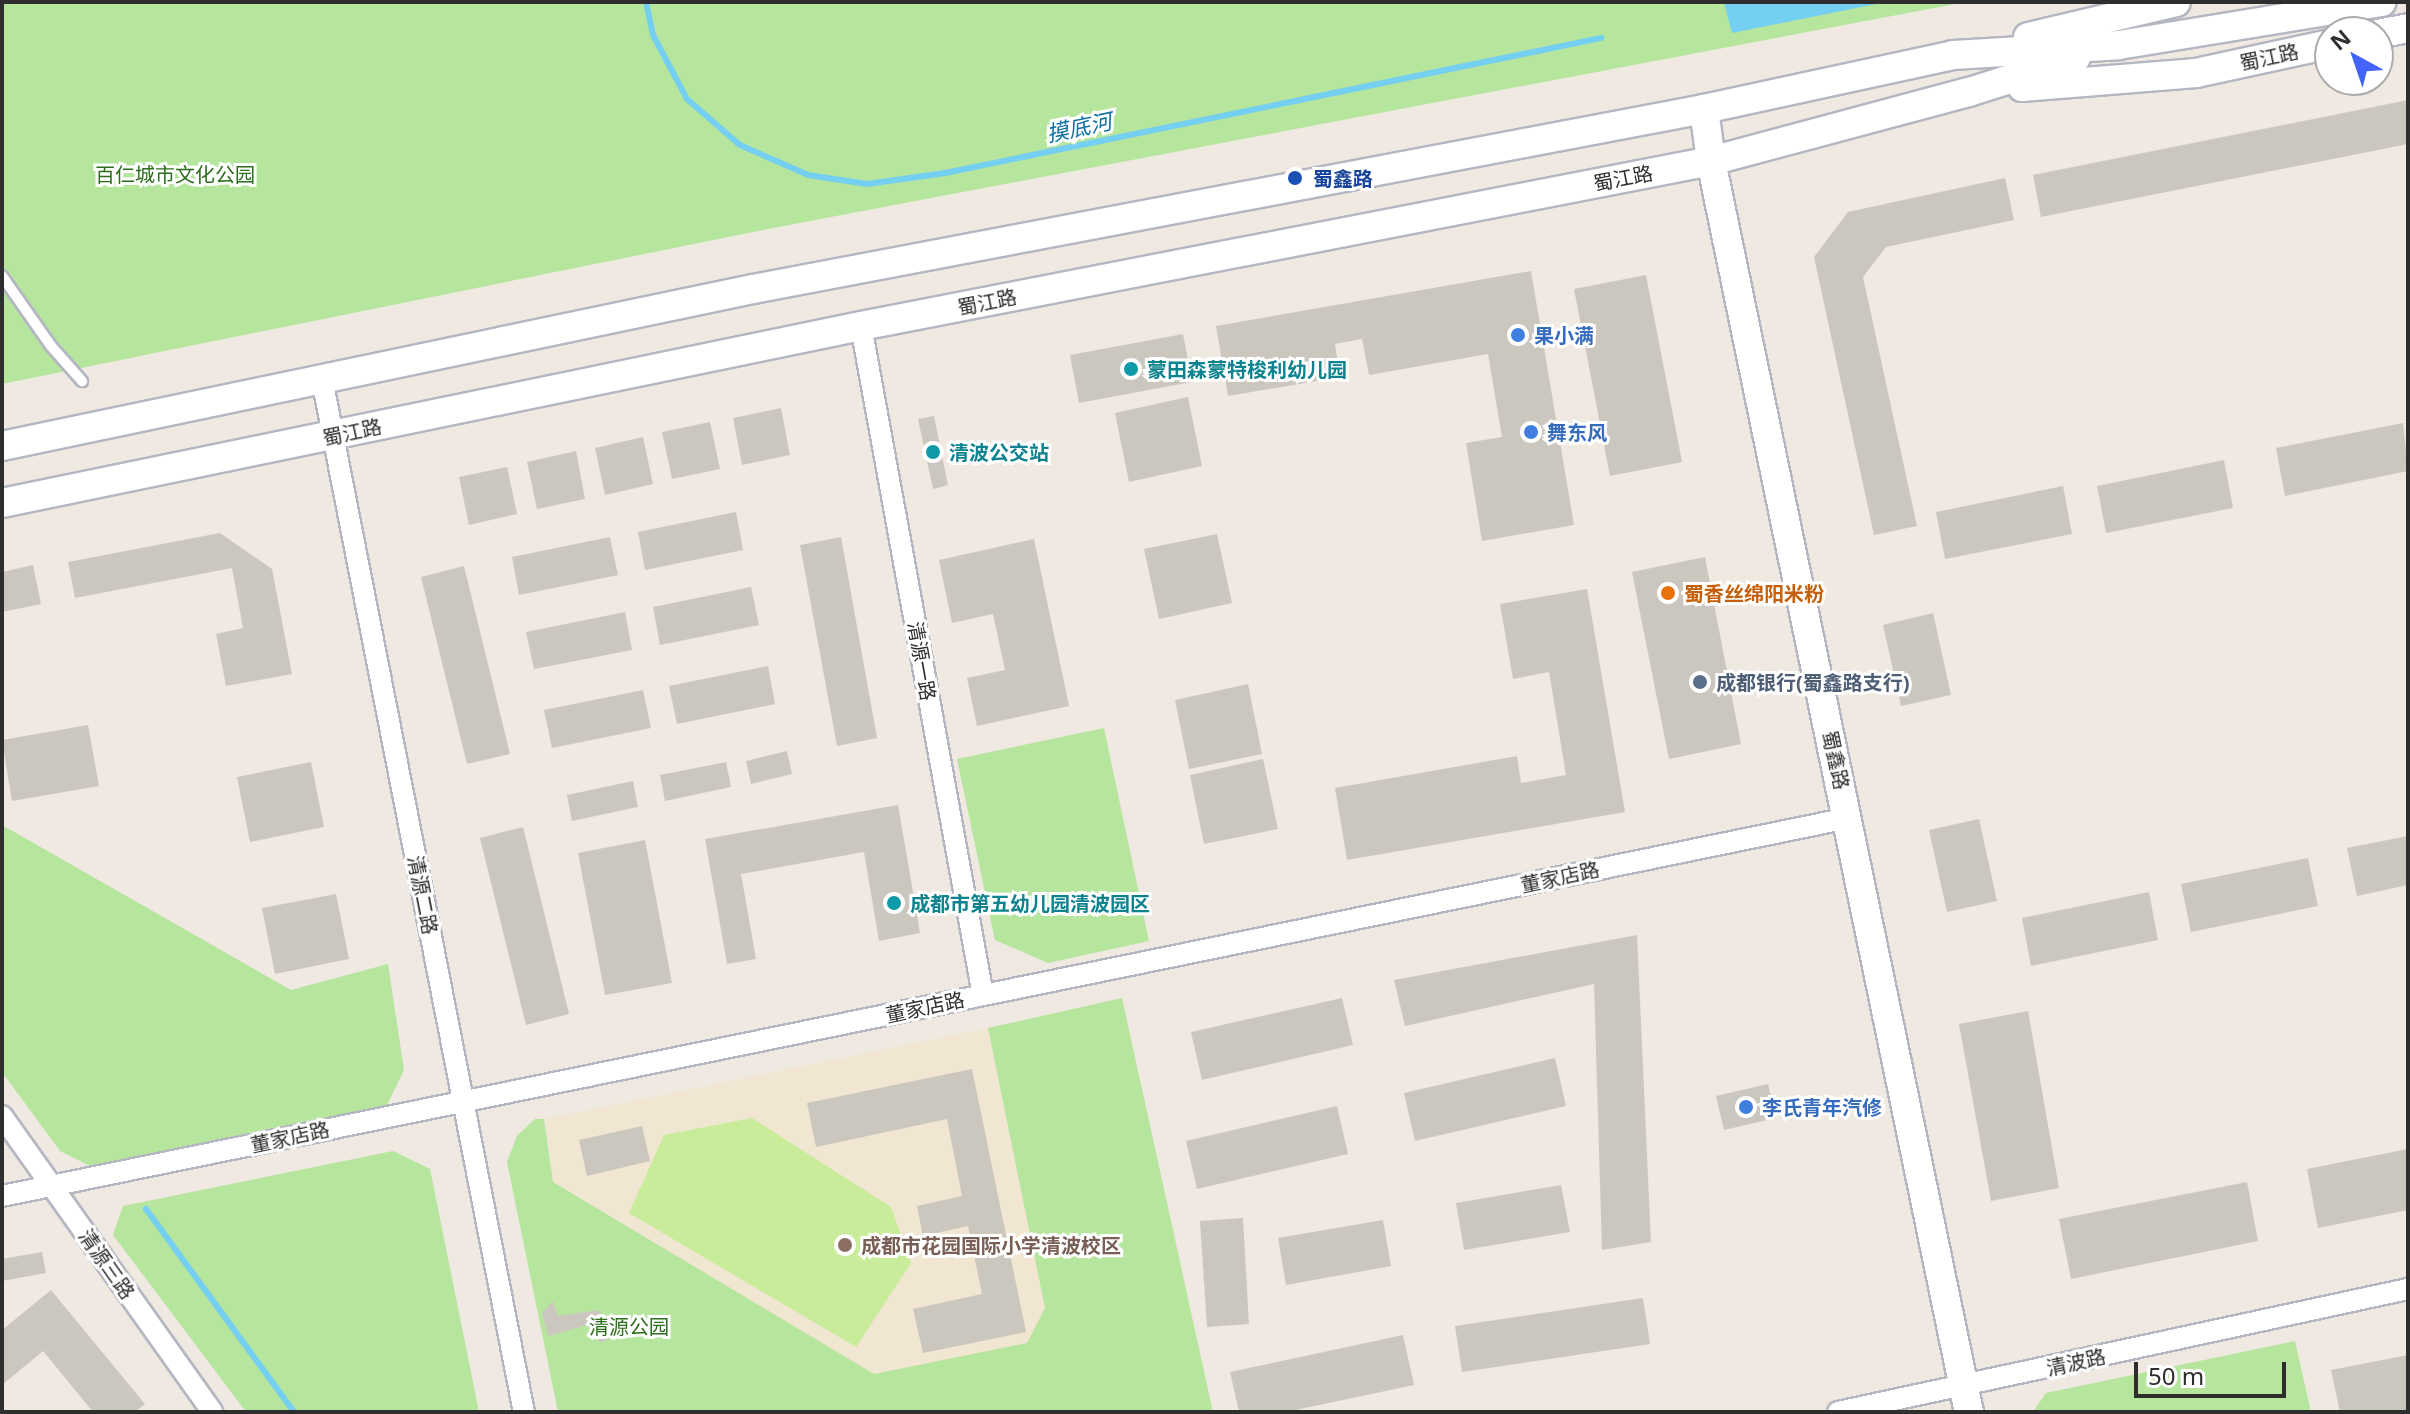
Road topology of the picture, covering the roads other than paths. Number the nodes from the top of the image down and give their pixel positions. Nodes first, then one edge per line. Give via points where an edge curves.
1 (2176, 2) edge
2 (2381, 2) edge
3 (2119, 45) junction
4 (2314, 47) edge
5 (1953, 55) junction
6 (1969, 92) junction
7 (1704, 109) junction
8 (1711, 161) junction
9 (2, 276) edge
10 (861, 326) junction
11 (322, 379) junction
12 (82, 381) dead end
13 (333, 436) junction
14 (2, 446) edge
15 (2, 503) edge
16 (1848, 818) junction
17 (983, 995) junction
18 (463, 1102) junction
19 (2, 1116) edge
20 (51, 1186) junction
21 (2, 1196) edge
22 (2408, 1289) edge
23 (1967, 1399) edge
24 (212, 1412) edge
25 (524, 1412) edge
26 (1838, 1412) edge

1 - 5 street, 蜀江路
2 - 3 street, 蜀江路
3 - 5 street, 蜀江路
3 - 6 street, 蜀江路
4 - 6 street, 蜀江路 via 2196,73
5 - 7 street, 蜀江路
6 - 8 street, 蜀江路
7 - 8 street, 蜀鑫路
7 - 11 street, 蜀江路 via 753,289
8 - 10 street, 蜀江路
8 - 16 street, 蜀鑫路
9 - 12 lane
10 - 13 street, 蜀江路
10 - 17 street, 清源一路
11 - 13 street, 清源二路
11 - 14 street, 蜀江路
13 - 15 street, 蜀江路
13 - 18 street, 清源二路
16 - 17 street, 董家店路
16 - 23 street, 蜀鑫路
17 - 18 street, 董家店路
18 - 20 street, 董家店路
18 - 25 street, 清源二路
19 - 20 street, 清源三路
20 - 21 street, 董家店路
20 - 24 street, 清源三路
22 - 23 street, 清波路
23 - 26 street, 清波路

